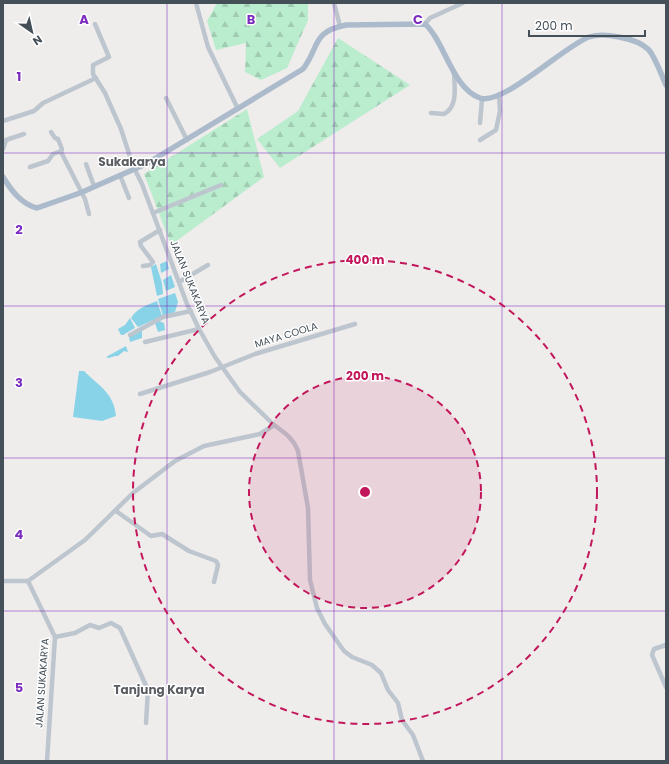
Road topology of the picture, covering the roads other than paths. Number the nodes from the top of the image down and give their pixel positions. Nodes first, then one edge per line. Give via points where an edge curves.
1 (196, 3) edge
2 (334, 3) edge
3 (463, 3) edge
4 (95, 24) dead end
5 (425, 24) junction
6 (340, 26) junction
7 (454, 71) junction
8 (96, 78) junction
9 (666, 85) edge
10 (499, 96) junction
11 (166, 98) dead end
12 (482, 99) junction
13 (238, 109) junction
14 (431, 113) dead end
15 (3, 121) edge
16 (480, 123) dead end
17 (51, 132) dead end
18 (24, 134) dead end
19 (187, 140) junction
20 (480, 140) dead end
21 (3, 149) edge
22 (61, 151) junction
23 (86, 164) dead end
24 (30, 167) dead end
25 (135, 169) junction
26 (120, 175) junction
27 (3, 177) edge
28 (221, 185) dead end
29 (94, 186) junction
30 (81, 192) junction
31 (129, 198) dead end
32 (153, 213) junction
33 (89, 214) dead end
34 (160, 230) junction
35 (208, 265) dead end
36 (143, 266) dead end
37 (179, 282) junction
38 (190, 311) junction
39 (355, 324) dead end
40 (199, 329) junction
41 (130, 335) dead end
42 (146, 342) dead end
43 (222, 367) junction
44 (140, 394) dead end
45 (274, 425) junction
46 (116, 511) junction
47 (3, 581) edge
48 (28, 581) junction
49 (214, 582) dead end
50 (55, 637) junction
51 (666, 645) edge
52 (666, 687) edge
53 (146, 722) dead end
54 (47, 761) edge
55 (423, 761) edge

1 - 13 street via 208,47
2 - 6 street
3 - 5 street via 430,18
4 - 8 street via 109,58 92,67
5 - 6 main road via 374,23
5 - 7 main road
6 - 13 main road via 322,35 302,68
7 - 12 main road via 470,92
7 - 14 street via 456,92 451,107 444,114
8 - 15 street via 43,103 34,111
8 - 25 street, JALAN SUKAKARYA via 121,129
9 - 10 main road via 645,47 631,39 596,35 576,42
10 - 12 main road
10 - 20 street via 500,111 496,130
11 - 19 street
12 - 16 street
13 - 19 main road
17 - 22 street via 58,139
18 - 21 street via 6,140
19 - 25 main road
22 - 24 street via 53,154 48,161
22 - 30 street
23 - 29 street
25 - 26 main road
25 - 32 street, JALAN SUKAKARYA
26 - 29 main road
26 - 31 street
27 - 30 main road via 12,192 34,207 42,207
28 - 32 street
29 - 30 main road
30 - 33 street
32 - 34 street, JALAN SUKAKARYA
34 - 36 street via 140,242 153,262
34 - 37 street, JALAN SUKAKARYA
35 - 37 street
37 - 38 street, JALAN SUKAKARYA
38 - 40 street, JALAN SUKAKARYA
38 - 41 street via 163,317
39 - 43 street, MAYA COOLA via 255,354
40 - 42 street
40 - 43 street, JALAN SUKAKARYA
43 - 44 street, MAYA COOLA
43 - 45 street, JALAN SUKAKARYA via 240,392
45 - 46 street via 260,434 209,444 190,453 136,490
45 - 55 street, JALAN SUKAKARYA via 287,434 298,451 308,504 310,580 317,608 344,651 372,665 381,673 388,690 398,703 402,720 413,735
46 - 48 street via 85,540
46 - 49 street via 151,536 162,534 189,552 216,561 218,565
47 - 48 street
48 - 50 street, JALAN SUKAKARYA
50 - 53 street via 75,633 90,625 99,628 111,623 120,628 148,690
50 - 54 street, JALAN SUKAKARYA
51 - 52 street via 654,649 652,655

